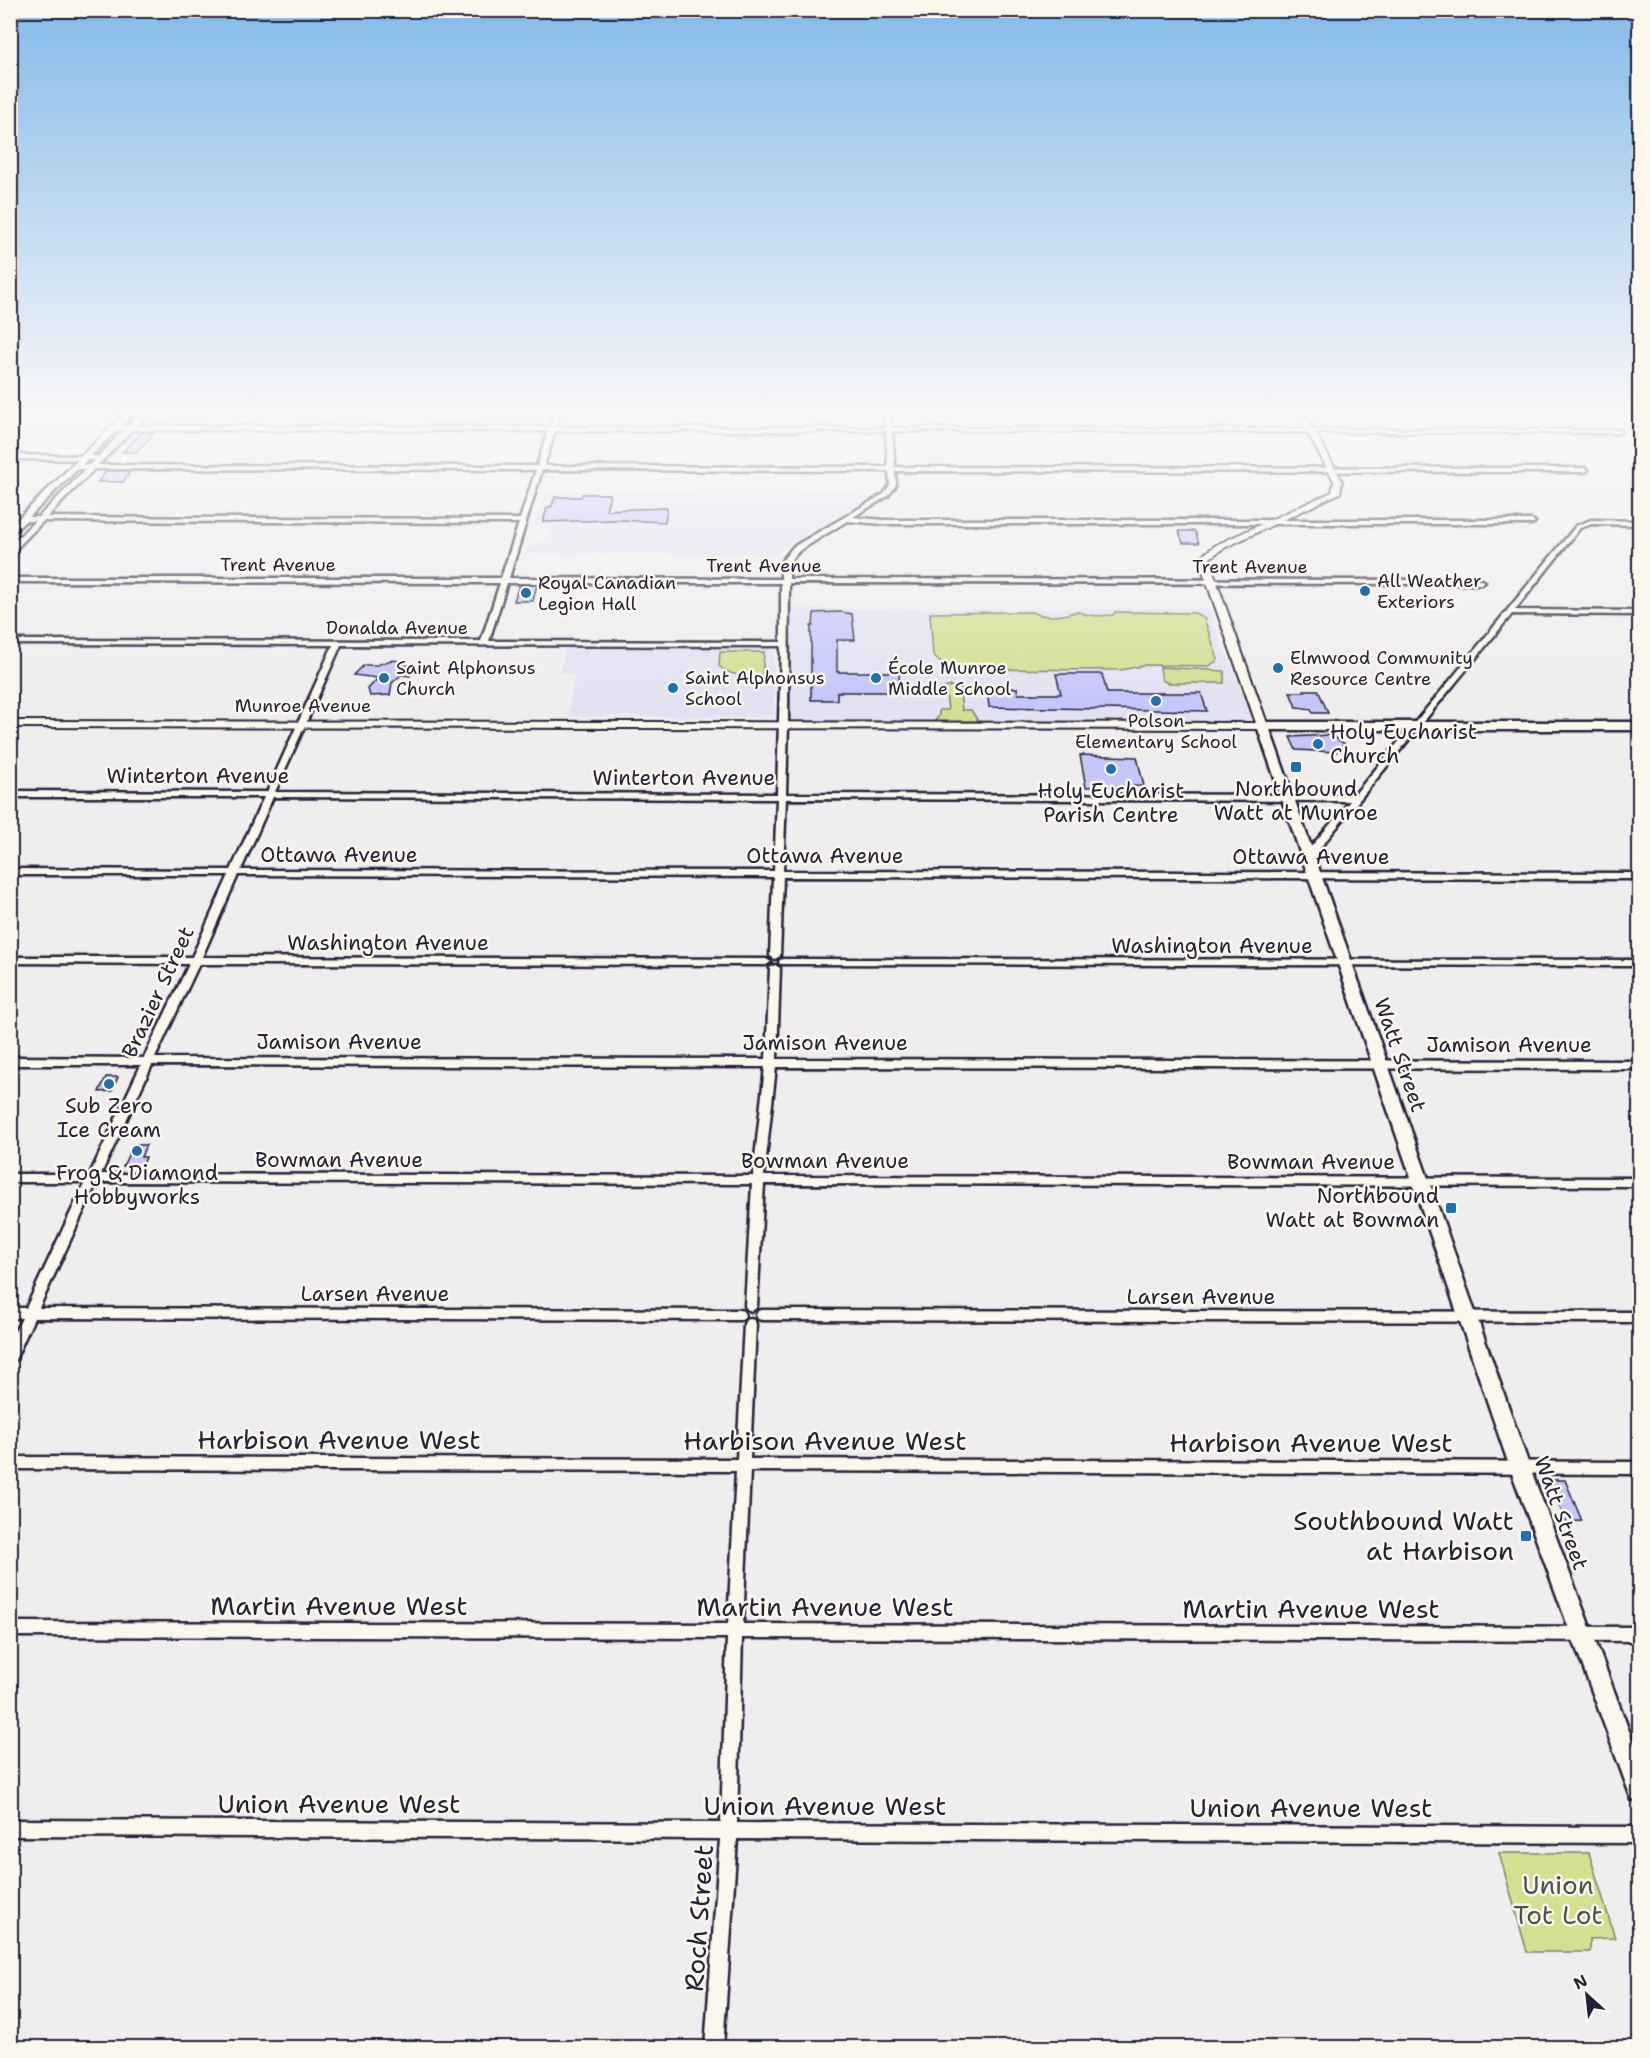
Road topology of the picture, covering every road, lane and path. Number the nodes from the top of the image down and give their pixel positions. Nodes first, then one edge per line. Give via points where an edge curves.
1 (36, 506) edge
2 (55, 506) edge
3 (529, 506) edge
4 (868, 506) edge
5 (1308, 506) edge
6 (24, 519) junction
7 (847, 519) junction
8 (41, 520) junction
9 (524, 521) junction
10 (1274, 522) junction
11 (1532, 522) dead end
12 (1640, 523) edge
13 (11, 531) edge
14 (31, 531) junction
15 (10, 552) edge
16 (10, 580) edge
17 (505, 580) junction
18 (784, 581) junction
19 (1211, 582) junction
20 (1480, 582) dead end
21 (1509, 612) junction
22 (1640, 612) edge
23 (10, 642) edge
24 (485, 642) junction
25 (338, 643) junction
26 (784, 644) junction
27 (301, 723) junction
28 (10, 724) edge
29 (784, 724) junction
30 (1263, 726) junction
31 (1416, 726) junction
32 (1640, 726) edge
33 (10, 794) edge
34 (271, 794) junction
35 (780, 796) junction
36 (1286, 797) junction
37 (1357, 798) junction
38 (1312, 870) junction
39 (10, 872) edge
40 (235, 873) junction
41 (778, 874) junction
42 (1640, 876) edge
43 (10, 960) edge
44 (195, 961) junction
45 (775, 962) junction
46 (1640, 963) edge
47 (1345, 964) junction
48 (10, 1061) edge
49 (148, 1061) junction
50 (771, 1063) junction
51 (1379, 1064) junction
52 (1640, 1065) edge
53 (10, 1178) edge
54 (94, 1179) junction
55 (758, 1180) junction
56 (1420, 1182) junction
57 (1640, 1182) edge
58 (10, 1313) edge
59 (31, 1313) junction
60 (1468, 1317) junction
61 (1640, 1317) edge
62 (750, 1318) junction
63 (10, 1356) edge
64 (10, 1463) edge
65 (744, 1465) junction
66 (1520, 1468) junction
67 (1640, 1468) edge
68 (10, 1629) edge
69 (735, 1631) junction
70 (1580, 1634) junction
71 (1640, 1634) edge
72 (1640, 1792) edge
73 (10, 1828) edge
74 (729, 1831) junction
75 (1640, 1835) edge
76 (714, 2048) edge

1 - 6 main road
2 - 8 main road
3 - 9 street
4 - 7 street
5 - 10 street, Watt Street
6 - 8 street
6 - 13 main road
7 - 10 street
7 - 18 street via 788,556
8 - 9 street
8 - 14 main road
9 - 17 street
10 - 11 street
10 - 19 street, Watt Street via 1210,552 1205,563
12 - 21 street via 1578,527
13 - 14 main road
14 - 15 main road
16 - 17 street, Trent Avenue
17 - 18 street, Trent Avenue
17 - 24 street
18 - 19 street, Trent Avenue
18 - 26 street
19 - 20 street, Trent Avenue
19 - 30 street, Watt Street
21 - 22 street
21 - 31 street
23 - 25 street, Donalda Avenue
24 - 25 street, Donalda Avenue
24 - 26 street, Donalda Avenue
25 - 27 street, Brazier Street
26 - 29 street
27 - 28 street, Munroe Avenue
27 - 29 street, Munroe Avenue
27 - 34 street, Brazier Street
29 - 30 street, Munroe Avenue
29 - 35 street
30 - 31 main road, Munroe Avenue
30 - 36 main road, Watt Street
31 - 32 main road, Munroe Avenue
31 - 37 street
33 - 34 street, Winterton Avenue
34 - 35 street, Winterton Avenue
34 - 40 street, Brazier Street
35 - 36 street, Winterton Avenue
35 - 41 street
36 - 37 street, Winterton Avenue
36 - 38 main road, Watt Street
37 - 38 street via 1314,849
38 - 41 street, Ottawa Avenue
38 - 42 street, Ottawa Avenue
38 - 47 main road, Watt Street
39 - 40 street, Ottawa Avenue
40 - 41 street, Ottawa Avenue
40 - 44 street, Brazier Street
41 - 45 street
43 - 44 street, Washington Avenue
44 - 45 street, Washington Avenue
44 - 49 street, Brazier Street
45 - 47 street, Washington Avenue
45 - 50 street
46 - 47 street, Washington Avenue
47 - 51 main road, Watt Street
48 - 49 street, Jamison Avenue
49 - 50 street, Jamison Avenue
49 - 54 street, Brazier Street
50 - 51 street, Jamison Avenue
50 - 55 street
51 - 52 street, Jamison Avenue
51 - 56 main road, Watt Street
53 - 54 street, Bowman Avenue
54 - 55 street, Bowman Avenue
54 - 59 street, Brazier Street
55 - 56 street, Bowman Avenue
55 - 62 street via 751,1306 744,1308
56 - 57 street, Bowman Avenue
56 - 60 main road, Watt Street
58 - 59 street, Larsen Avenue
59 - 62 street, Larsen Avenue
59 - 63 street, Brazier Street
60 - 61 street, Larsen Avenue
60 - 62 street, Larsen Avenue
60 - 66 main road, Watt Street
62 - 65 street, Roch Street
64 - 65 street, Harbison Avenue West
65 - 66 street, Harbison Avenue West
65 - 69 street, Roch Street
66 - 67 street, Harbison Avenue West
66 - 70 main road, Watt Street
68 - 69 street, Martin Avenue West
69 - 70 street, Martin Avenue West
69 - 74 street, Roch Street
70 - 71 street, Martin Avenue West
70 - 72 main road, Watt Street
73 - 74 street, Union Avenue West
74 - 75 street, Union Avenue West
74 - 76 street, Roch Street

